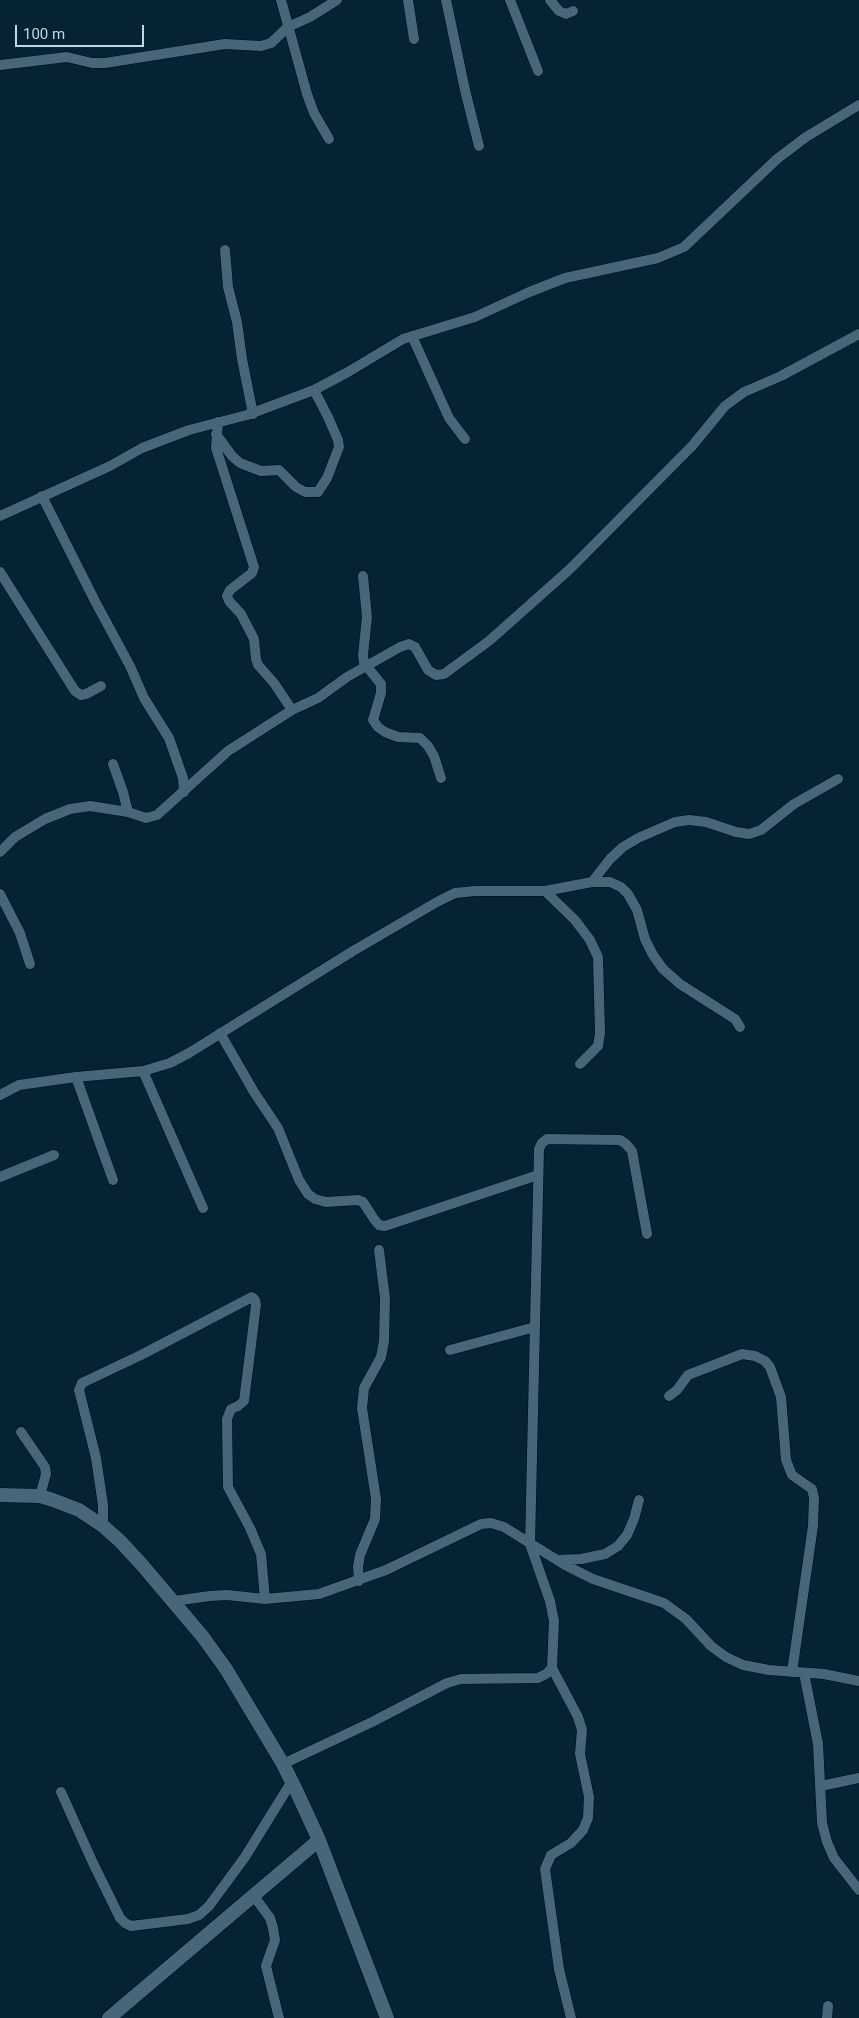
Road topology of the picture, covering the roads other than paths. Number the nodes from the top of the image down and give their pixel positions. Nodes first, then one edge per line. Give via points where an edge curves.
1 (281, 0) edge
2 (337, 0) edge
3 (408, 0) edge
4 (446, 0) edge
5 (510, 0) edge
6 (550, 0) edge
7 (573, 12) dead end
8 (288, 26) junction
9 (414, 39) dead end
10 (0, 65) edge
11 (538, 71) dead end
12 (859, 105) edge
13 (329, 139) dead end
14 (479, 146) dead end
15 (226, 250) dead end
16 (859, 334) edge
17 (412, 336) junction
18 (314, 390) junction
19 (253, 414) junction
20 (218, 422) junction
21 (216, 434) junction
22 (465, 439) dead end
23 (42, 496) junction
24 (0, 516) edge
25 (0, 572) edge
26 (363, 576) dead end
27 (367, 665) junction
28 (101, 686) dead end
29 (292, 710) junction
30 (113, 764) dead end
31 (441, 778) dead end
32 (838, 779) dead end
33 (184, 792) junction
34 (128, 812) junction
35 (0, 852) edge
36 (592, 882) junction
37 (545, 891) junction
38 (0, 894) edge
39 (30, 964) dead end
40 (740, 1027) dead end
41 (220, 1033) junction
42 (580, 1064) dead end
43 (143, 1071) junction
44 (76, 1077) junction
45 (0, 1095) edge
46 (54, 1155) dead end
47 (538, 1175) junction
48 (0, 1177) edge
49 (113, 1180) dead end
50 (203, 1208) dead end
51 (647, 1234) dead end
52 (379, 1250) dead end
53 (535, 1327) junction
54 (450, 1350) dead end
55 (669, 1396) dead end
56 (21, 1432) dead end
57 (0, 1495) edge
58 (40, 1496) junction
59 (639, 1500) dead end
60 (103, 1526) junction
61 (530, 1544) junction
62 (556, 1560) junction
63 (359, 1581) junction
64 (265, 1599) junction
65 (174, 1602) junction
66 (552, 1668) junction
67 (792, 1672) junction
68 (804, 1673) junction
69 (859, 1681) edge
70 (284, 1764) junction
71 (859, 1778) edge
72 (292, 1781) junction
73 (821, 1786) junction
74 (61, 1792) dead end
75 (319, 1840) junction
76 (859, 1890) edge
77 (254, 1896) junction
78 (828, 2006) dead end
79 (109, 2018) edge
80 (279, 2018) edge
81 (387, 2018) edge
82 (571, 2018) edge
83 (827, 2018) edge

1 - 8 street
2 - 8 street
3 - 9 street
4 - 14 street
5 - 11 street
6 - 7 street via 559,11
8 - 10 street via 272,43 261,46 225,44 105,63 67,57
8 - 13 street via 307,94
12 - 17 street via 777,159 684,248 658,258 565,278 475,317
15 - 19 street via 228,287 238,322
16 - 27 street via 744,392 725,406 692,446 570,568 489,641 444,674 436,675 428,670 409,644
17 - 18 street
17 - 22 street via 449,418
18 - 19 street
18 - 21 street via 338,440 327,478 318,492 305,492 278,470 261,471 240,463
19 - 20 street
20 - 21 street
20 - 23 street via 142,448
21 - 29 street via 220,463 254,567 252,573 227,596 254,639 258,665
23 - 24 street
23 - 33 street via 144,698 169,738 183,778
25 - 28 street via 75,691 80,695 86,694
26 - 27 street via 367,617 363,655
27 - 29 street via 318,698
27 - 31 street via 381,684 374,720 378,727 398,737 420,738 434,756
29 - 33 street via 228,751
30 - 34 street
32 - 36 street via 794,804 761,830 749,834 706,822 675,822 623,847
33 - 34 street via 157,815 146,818
34 - 35 street via 90,806 70,809 15,837
36 - 37 street
36 - 40 street via 621,886 637,910 645,939 663,969 680,984 735,1019
37 - 41 street via 475,890 454,893
37 - 42 street via 575,920 598,957 598,1046
38 - 39 street via 20,933
41 - 43 street via 176,1059
41 - 47 street via 278,1128 299,1180 315,1200 358,1200 363,1202 379,1225 385,1226
43 - 44 street
43 - 50 street
44 - 45 street via 19,1085
44 - 49 street
46 - 48 street
47 - 51 street via 539,1149 547,1140 620,1140 632,1151
47 - 53 street
52 - 63 street via 385,1298 384,1341 381,1357 364,1388 362,1408 376,1500 375,1519 360,1555
53 - 54 street
53 - 61 street
55 - 67 street via 688,1375 742,1354 755,1356 770,1367 781,1397 786,1460 792,1475 812,1490 814,1498 813,1526
56 - 58 street via 45,1467
57 - 58 street
58 - 60 street via 79,1510
59 - 62 street via 627,1535 618,1546 605,1554
60 - 64 street via 96,1458 79,1390 82,1383 252,1297 256,1306 244,1401 231,1409 227,1419 228,1487 261,1554
60 - 65 street
61 - 62 street
61 - 63 street via 504,1527 481,1524
61 - 66 street via 554,1621
62 - 67 street via 593,1578 664,1603 686,1619 711,1646 743,1665
63 - 64 street via 319,1594
64 - 65 street via 227,1596
65 - 70 street via 226,1669
66 - 70 street via 538,1678 461,1679 447,1683
66 - 82 street via 582,1730 580,1754 589,1797 588,1818 583,1830 571,1843 551,1855 544,1869 559,1969
67 - 68 street
68 - 69 street
68 - 73 street via 818,1744
70 - 72 street
71 - 73 street
72 - 74 street via 245,1858 199,1915 130,1926 120,1918
72 - 75 street
73 - 76 street via 822,1823 827,1842 834,1858
75 - 77 street
75 - 81 street
77 - 79 street
77 - 80 street via 274,1928 275,1940 266,1966
78 - 83 street

